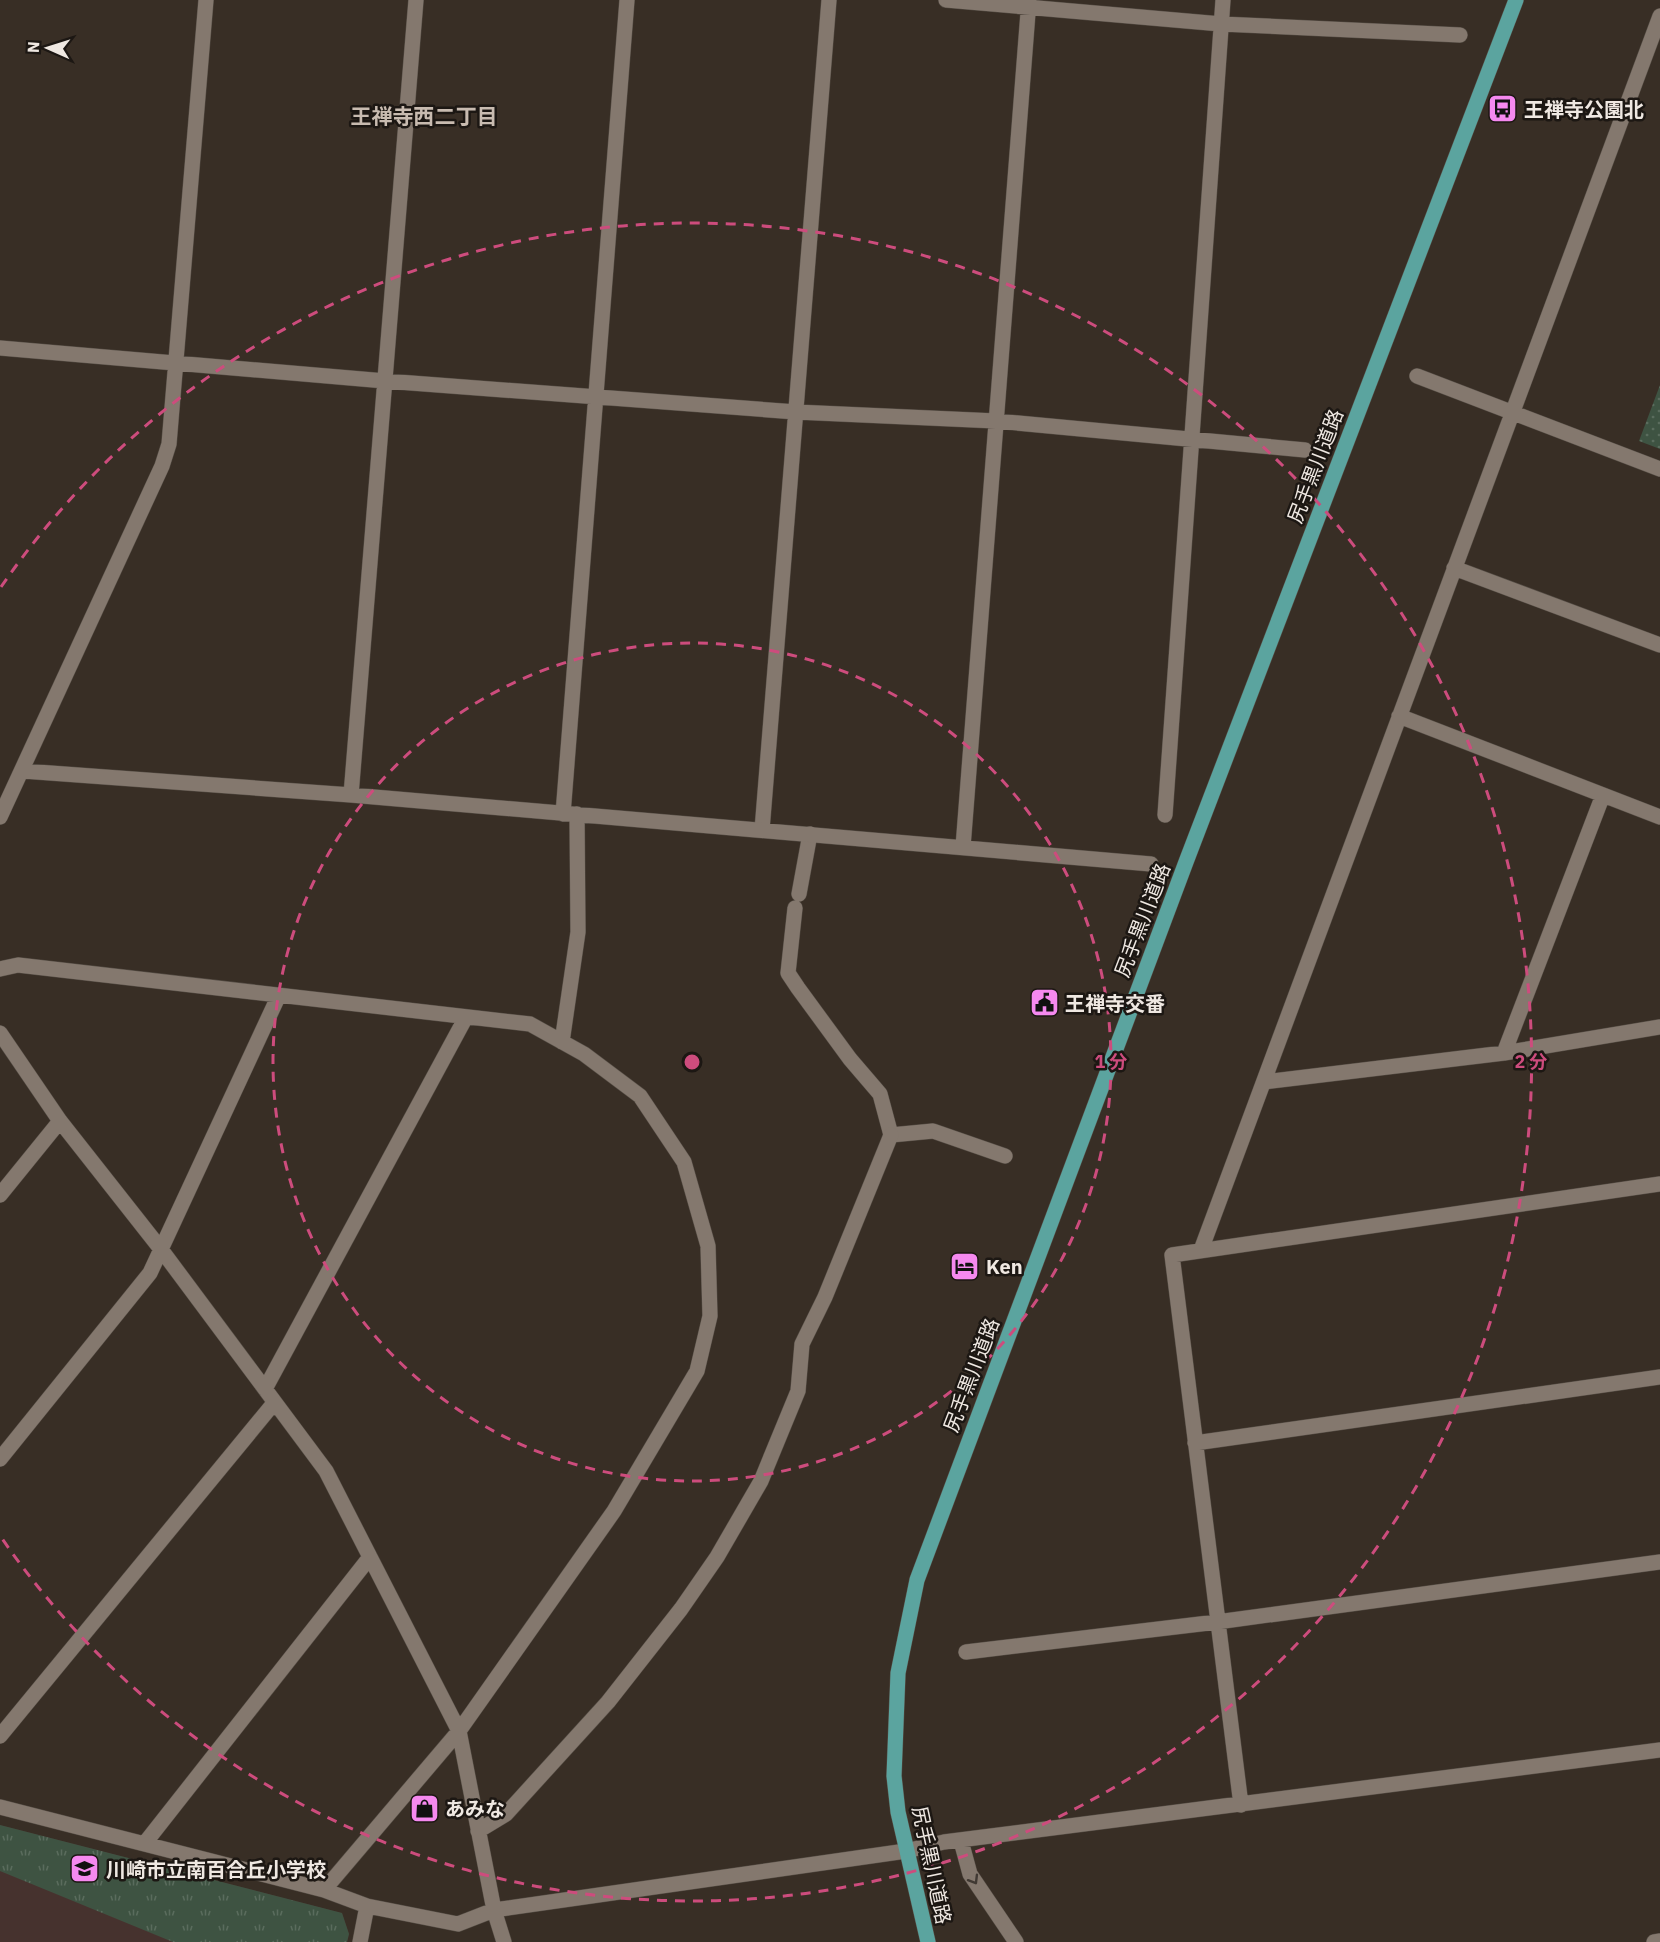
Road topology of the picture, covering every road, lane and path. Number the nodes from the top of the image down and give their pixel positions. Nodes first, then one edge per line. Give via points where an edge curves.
1 (206, 0) edge
2 (417, 0) edge
3 (627, 0) edge
4 (829, 0) edge
5 (946, 0) edge
6 (1223, 0) edge
7 (1516, 0) edge
8 (1029, 3) edge
9 (1660, 16) edge
10 (1221, 24) junction
11 (1460, 35) dead end
12 (0, 348) edge
13 (176, 363) junction
14 (1417, 375) dead end
15 (385, 381) junction
16 (596, 397) junction
17 (796, 412) junction
18 (1513, 412) junction
19 (996, 422) junction
20 (1191, 438) junction
21 (1305, 450) dead end
22 (1660, 469) edge
23 (1454, 568) junction
24 (1660, 645) edge
25 (1400, 716) junction
26 (23, 771) junction
27 (351, 795) junction
28 (1603, 795) junction
29 (570, 814) junction
30 (1165, 815) dead end
31 (1660, 817) edge
32 (0, 818) edge
33 (762, 830) junction
34 (810, 834) junction
35 (963, 847) junction
36 (1151, 864) dead end
37 (0, 969) edge
38 (279, 995) junction
39 (466, 1017) junction
40 (1660, 1027) edge
41 (0, 1033) edge
42 (562, 1042) junction
43 (1504, 1053) junction
44 (1264, 1082) junction
45 (60, 1121) junction
46 (891, 1135) junction
47 (1005, 1156) dead end
48 (1660, 1184) edge
49 (0, 1195) edge
50 (160, 1248) junction
51 (1201, 1250) junction
52 (1660, 1377) edge
53 (265, 1389) junction
54 (274, 1403) junction
55 (1195, 1443) junction
56 (0, 1459) edge
57 (370, 1557) junction
58 (1660, 1562) edge
59 (1217, 1622) junction
60 (966, 1652) dead end
61 (459, 1731) junction
62 (0, 1736) edge
63 (1660, 1750) edge
64 (1240, 1805) junction
65 (0, 1807) edge
66 (478, 1831) junction
67 (961, 1840) junction
68 (145, 1843) junction
69 (906, 1851) junction
70 (324, 1890) junction
71 (367, 1906) junction
72 (494, 1910) junction
73 (1660, 1941) edge
74 (360, 1942) edge
75 (504, 1942) edge
76 (928, 1942) edge
77 (1016, 1942) edge
78 (1654, 1942) edge

1 - 13 street
2 - 15 street
3 - 16 street
4 - 17 street
5 - 8 street
6 - 10 street
7 - 69 main road, 尻手黒川道路 via 917,1580 898,1673 894,1776
8 - 10 street
8 - 19 street
9 - 18 street
10 - 11 street
10 - 20 street
12 - 13 street
13 - 15 street
13 - 26 street via 169,444 162,466
14 - 18 street
15 - 16 street
15 - 27 street
16 - 17 street
16 - 29 street
17 - 19 street
17 - 33 street
18 - 22 street
18 - 23 street
19 - 20 street
19 - 35 street
20 - 21 street
20 - 30 street
23 - 24 street
23 - 25 street
25 - 28 street
25 - 44 street
26 - 27 street
26 - 32 street
27 - 29 street
28 - 31 street
28 - 43 street
29 - 33 street
29 - 42 street via 578,932
33 - 34 street
34 - 35 street
34 - 46 street via 788,973 880,1094
35 - 36 street
37 - 38 street via 18,965
38 - 39 street
38 - 50 street
39 - 42 street via 530,1024
39 - 53 street
40 - 43 street
41 - 45 street
42 - 61 street via 584,1053 640,1096 684,1162 708,1246 710,1316 696,1371 614,1511
43 - 44 street
44 - 51 street
45 - 49 street
45 - 50 street
46 - 47 street via 933,1131
46 - 66 street via 802,1344 798,1390 790,1411 761,1481 717,1557 608,1702 506,1814
48 - 51 street
50 - 53 street
50 - 56 street via 150,1273
51 - 55 street via 1172,1255
52 - 55 street
53 - 54 street
54 - 57 street via 326,1472
54 - 62 street
55 - 59 street
57 - 61 street
57 - 68 street
58 - 59 street
59 - 60 street
59 - 64 street
61 - 66 street
61 - 70 street
63 - 64 street
64 - 67 street
65 - 68 street
66 - 72 street
67 - 69 street
67 -> 77 street via 970,1874
68 - 70 street
69 - 72 street
69 - 76 main road, 尻手黒川道路
70 - 71 street
71 - 72 street via 458,1924
71 - 74 street
72 - 75 street
73 - 78 street

